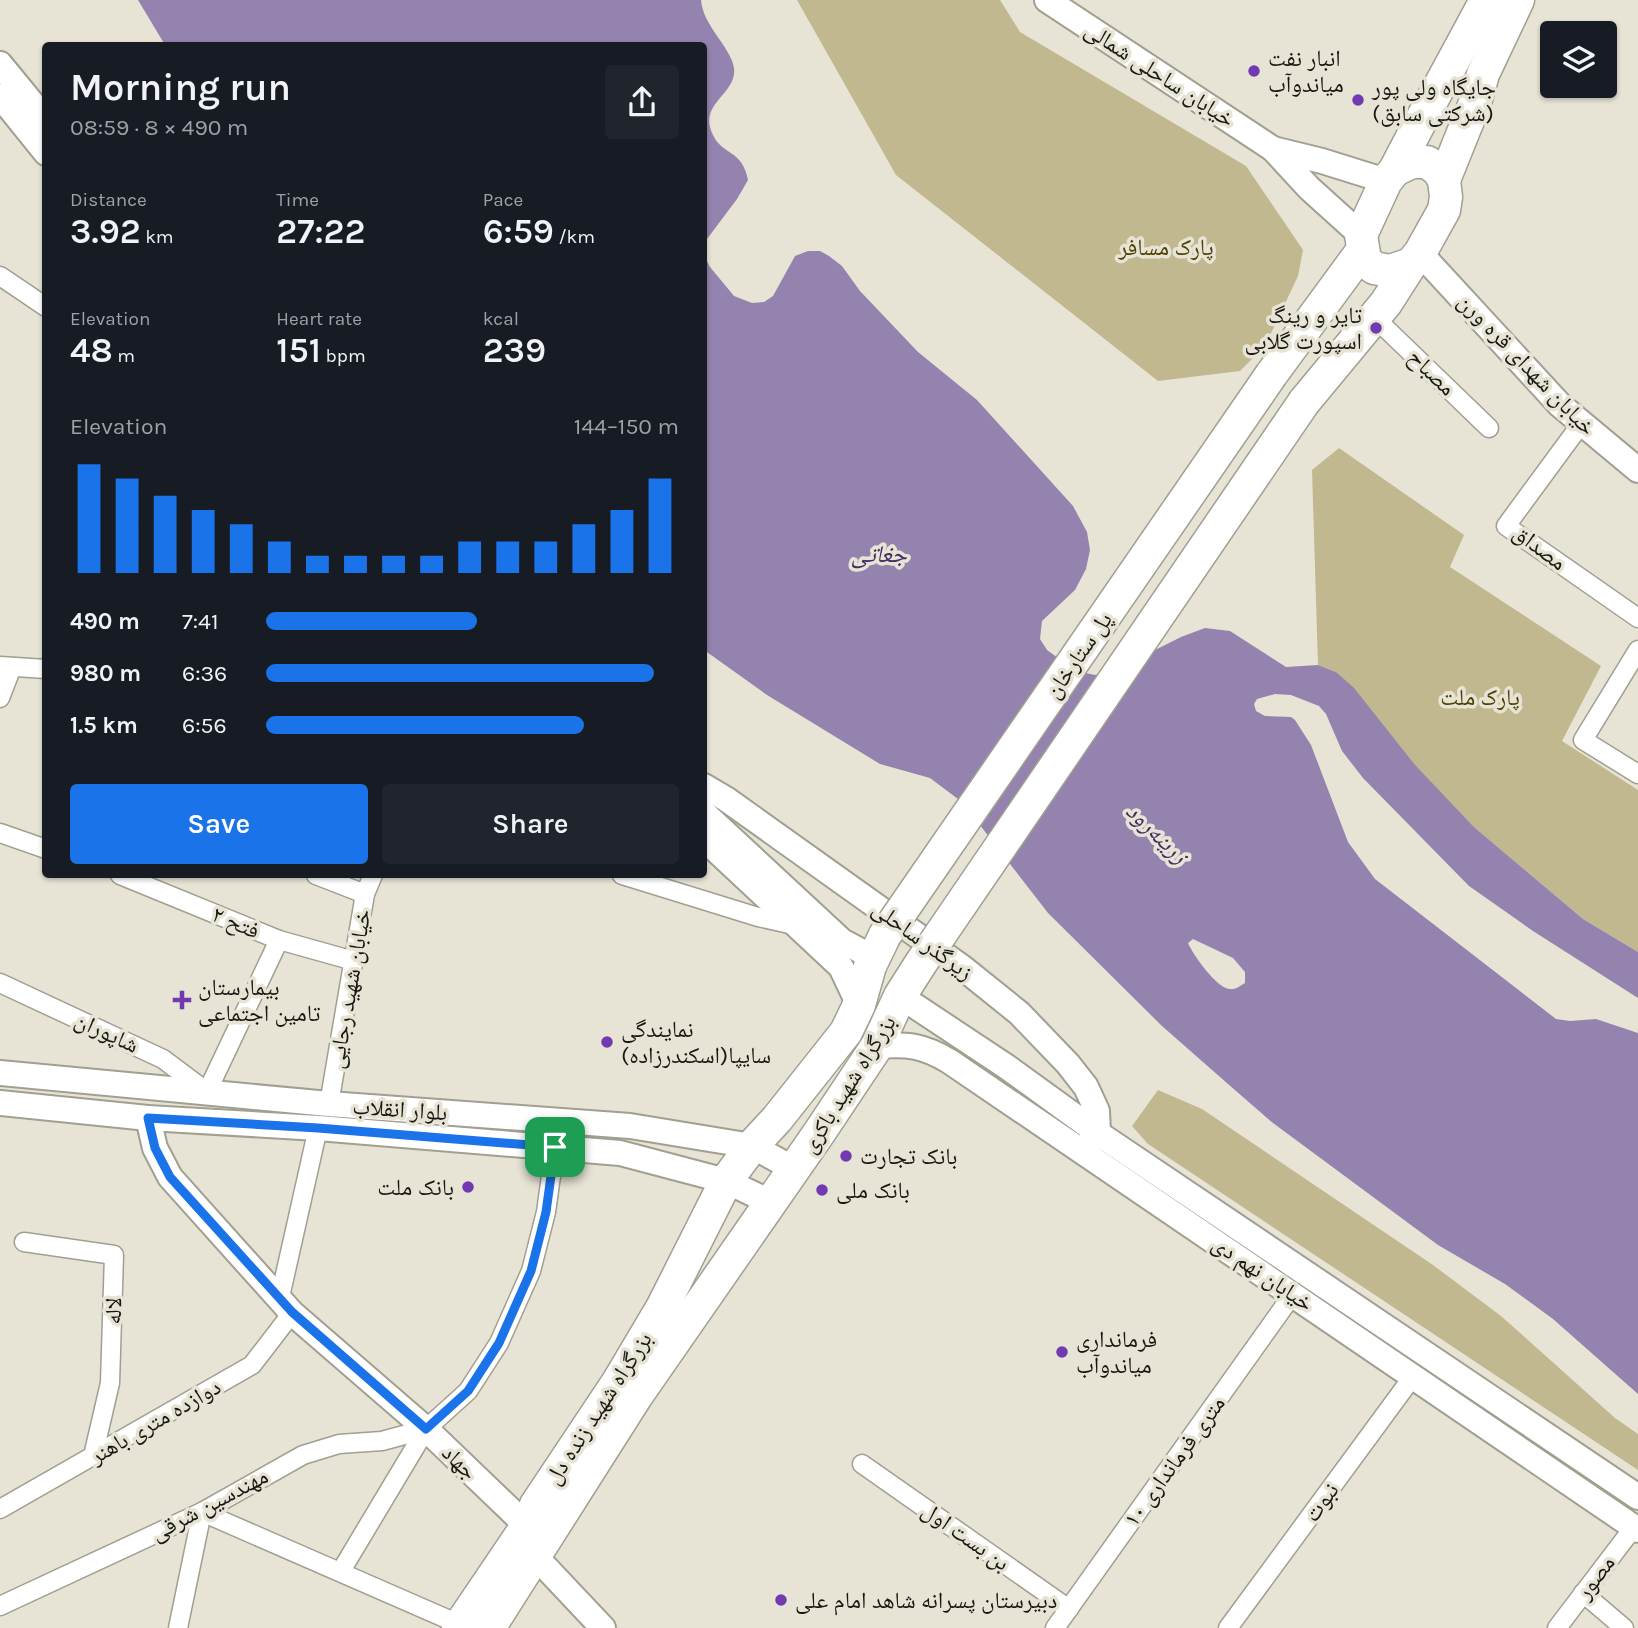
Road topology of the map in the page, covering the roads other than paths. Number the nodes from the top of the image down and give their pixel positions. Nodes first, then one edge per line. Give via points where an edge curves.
1 (1047, 0) edge
2 (1486, 0) edge
3 (1518, 0) edge
4 (0, 64) edge
5 (1437, 87) junction
6 (0, 96) edge
7 (1475, 103) junction
8 (42, 115) edge
9 (42, 148) edge
10 (1273, 149) junction
11 (1390, 176) junction
12 (1444, 180) junction
13 (1361, 243) junction
14 (1416, 259) junction
15 (0, 276) edge
16 (42, 304) edge
17 (1374, 317) junction
18 (1581, 424) junction
19 (1489, 428) dead end
20 (1638, 470) edge
21 (1638, 618) edge
22 (1638, 650) edge
23 (6, 667) edge
24 (42, 669) edge
25 (0, 698) edge
26 (1638, 774) edge
27 (707, 788) edge
28 (707, 816) edge
29 (0, 833) edge
30 (707, 841) edge
31 (42, 848) edge
32 (127, 878) edge
33 (324, 878) edge
34 (372, 878) edge
35 (632, 878) edge
36 (761, 879) junction
37 (365, 894) junction
38 (798, 926) junction
39 (279, 940) junction
40 (880, 947) junction
41 (354, 961) junction
42 (921, 962) joint
43 (0, 983) edge
44 (900, 996) junction
45 (859, 1005) junction
46 (877, 1046) junction
47 (0, 1073) edge
48 (206, 1093) junction
49 (0, 1103) edge
50 (329, 1104) junction
51 (148, 1118) junction
52 (630, 1126) junction
53 (318, 1128) junction
54 (1090, 1142) junction
55 (752, 1146) junction
56 (555, 1147) junction
57 (620, 1153) junction
58 (794, 1169) junction
59 (726, 1181) junction
60 (770, 1202) junction
61 (24, 1242) dead end
62 (1293, 1294) junction
63 (286, 1305) junction
64 (1415, 1375) junction
65 (426, 1429) junction
66 (93, 1456) junction
67 (862, 1464) dead end
68 (1638, 1497) edge
69 (0, 1509) edge
70 (202, 1512) junction
71 (527, 1526) junction
72 (1637, 1526) edge
73 (536, 1557) junction
74 (341, 1571) junction
75 (1583, 1593) junction
76 (0, 1606) edge
77 (1069, 1609) junction
78 (470, 1627) edge
79 (178, 1628) edge
80 (603, 1628) edge
81 (1055, 1628) edge
82 (1228, 1628) edge
83 (1557, 1628) edge
84 (1624, 1628) edge

1 - 10 main road, خیابان ساحلی شمالی
2 - 5 highway
3 - 7 highway via 1483,74
4 - 8 main road
5 - 7 highway via 1447,108 1456,111
5 - 11 highway
6 - 9 main road
7 - 12 highway
10 - 11 main road
10 - 13 main road
11 - 12 highway via 1412,162 1427,162
11 - 13 highway
12 - 14 highway via 1444,210
13 - 14 highway via 1374,268 1390,271
13 - 40 highway, پل ستارخان, bridge
14 - 17 highway
14 - 18 main road, خیابان شهدای قره ورن
15 - 16 street
17 - 19 street, مصباح
17 - 42 highway, پل ستارخان, bridge via 1304,402
18 - 20 main road, خیابان شهدای قره ورن
18 - 21 street, مصداق via 1506,526
22 - 26 street via 1583,740
23 - 24 street
23 - 25 street
27 - 54 main road, زیرگذر ساحلی via 963,968 1018,1013 1086,1087 1097,1111
28 - 36 main road
29 - 31 street
30 - 36 main road
32 - 39 street, فتح ۲
33 - 37 street
34 - 37 street, خیابان شهید رجایی
35 - 38 street
36 - 38 main road
36 - 40 main road via 842,941
37 - 41 street, خیابان شهید رجایی
38 - 45 main road via 841,967
39 - 41 street, فتح ۲
39 - 48 street
40 - 45 highway, بزرگراه شهید باکری
41 - 50 street, خیابان شهید رجایی
42 - 44 highway, بزرگراه شهید باکری
43 - 48 street, شاپوران via 163,1059
44 - 46 highway, بزرگراه شهید باکری
44 - 54 main road, خیابان نهم دی via 1007,1067
45 - 55 highway, بزرگراه شهید باکری via 846,1032
46 - 54 main road, خیابان نهم دی via 927,1048
46 - 58 highway, بزرگراه شهید باکری
47 - 48 main road, بلوار انقلاب
48 - 50 main road, بلوار انقلاب
49 - 51 main road, بلوار انقلاب
50 - 52 main road, بلوار انقلاب
51 - 53 main road, بلوار انقلاب
51 - 63 main road, جهاد via 155,1148 170,1177
52 - 55 main road, بلوار انقلاب
52 - 57 main road
53 - 56 main road, بلوار انقلاب
53 - 63 street
54 - 62 main road, خیابان نهم دی
54 - 68 main road, خیابان نهم دی
55 - 58 main road, بلوار انقلاب
55 - 59 highway, بزرگراه شهید زنده دل
56 - 57 main road, بلوار انقلاب
56 - 65 street via 546,1212 531,1271 499,1343 468,1391
57 - 59 main road, بلوار انقلاب
58 - 60 highway, بزرگراه شهید باکری
59 - 60 main road, بلوار انقلاب
59 - 71 highway, بزرگراه شهید زنده دل via 662,1308
60 - 73 highway, بزرگراه شهید زنده دل via 637,1395
61 - 66 street, لاله via 114,1255 110,1382
62 - 64 main road, خیابان نهم دی
62 - 77 street, ۱۰ متری فرمانداری
63 - 65 main road, جهاد
63 - 66 street, دوازده متری باهنر via 252,1365
64 - 72 main road, خیابان نهم دی
64 - 82 street, نبوت
65 - 70 street, مهندسین شرقی via 303,1455
65 - 71 main road, جهاد
65 - 74 street
66 - 69 street, دوازده متری باهنر
67 - 77 street, بن بست اول
70 - 74 street
70 - 76 street, مهندسین شرقی
70 - 79 street
71 - 78 highway, بزرگراه شهید زنده دل
72 - 75 street, مصور
73 - 78 highway, بزرگراه شهید زنده دل
73 - 80 main road
74 - 78 street
75 - 83 street, مصور
75 - 84 street
77 - 81 street, ۱۰ متری فرمانداری

